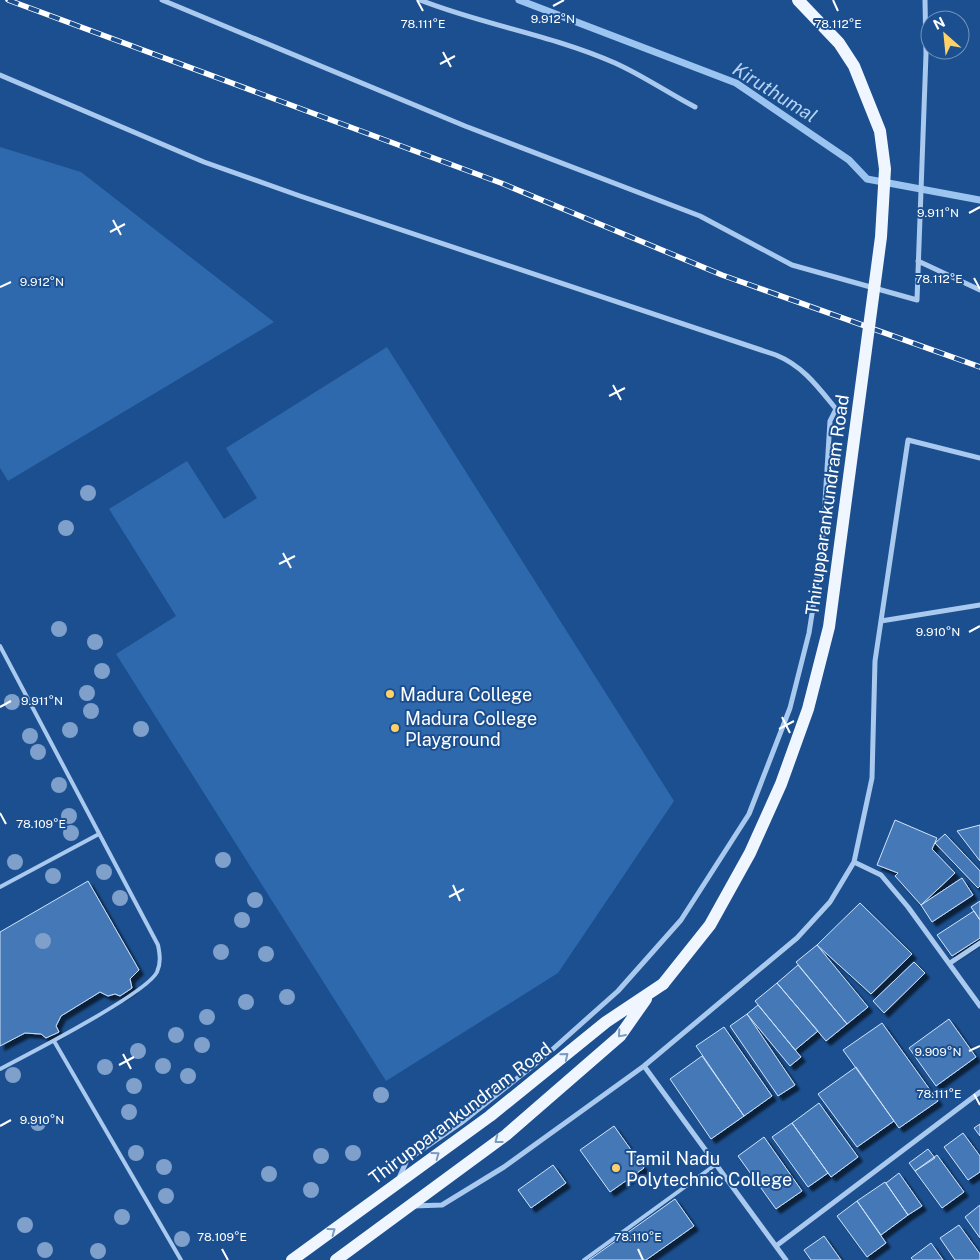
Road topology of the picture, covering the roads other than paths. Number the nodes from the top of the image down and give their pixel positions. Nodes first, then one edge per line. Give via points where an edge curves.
1 (162, 0) edge
2 (420, 0) edge
3 (798, 0) edge
4 (925, 0) edge
5 (0, 75) edge
6 (695, 107) dead end
7 (918, 262) junction
8 (980, 290) edge
9 (980, 458) edge
10 (980, 606) edge
11 (881, 621) junction
12 (0, 646) edge
13 (99, 834) junction
14 (854, 862) junction
15 (0, 887) edge
16 (980, 943) edge
17 (950, 964) junction
18 (649, 995) junction
19 (980, 1006) edge
20 (54, 1041) junction
21 (644, 1066) junction
22 (0, 1069) edge
23 (980, 1092) edge
24 (715, 1165) junction
25 (397, 1184) junction
26 (410, 1206) junction
27 (776, 1246) junction
28 (182, 1260) edge
29 (292, 1260) edge
30 (336, 1260) edge
31 (584, 1260) edge
32 (786, 1260) edge

1 - 7 street via 465,126 700,216 792,265 917,300
2 - 6 street via 454,13 546,38 615,63
3 - 18 main road, Thirupparankundram Road, bridge via 839,43 854,66 880,131 885,169 881,237 830,617 808,710 778,792 750,853 710,925 663,984
4 - 7 street
5 - 25 street via 204,162 792,361 836,409 830,421 822,550 809,633 790,708 749,814 681,920 618,991 544,1057 461,1123 407,1160
7 - 8 street
9 - 11 street via 908,440
10 - 11 street
11 - 14 street via 875,661 872,778
12 - 13 lane
13 - 15 lane
13 - 20 lane via 158,946 161,959 157,973 144,986
14 - 17 street via 881,875
14 - 21 street via 830,902 797,938
16 - 17 street
17 - 19 street
25 -> 18 main road, Thirupparankundram Road via 490,1116 606,1022
18 -> 26 main road, Thirupparankundram Road via 620,1036 506,1135
20 - 22 lane
20 - 28 lane
21 - 24 street
21 - 26 street via 504,1167 442,1205
23 - 27 street
24 - 27 street
24 - 31 lane
29 -> 25 main road, Thirupparankundram Road
26 - 30 main road, Thirupparankundram Road
27 - 32 street

